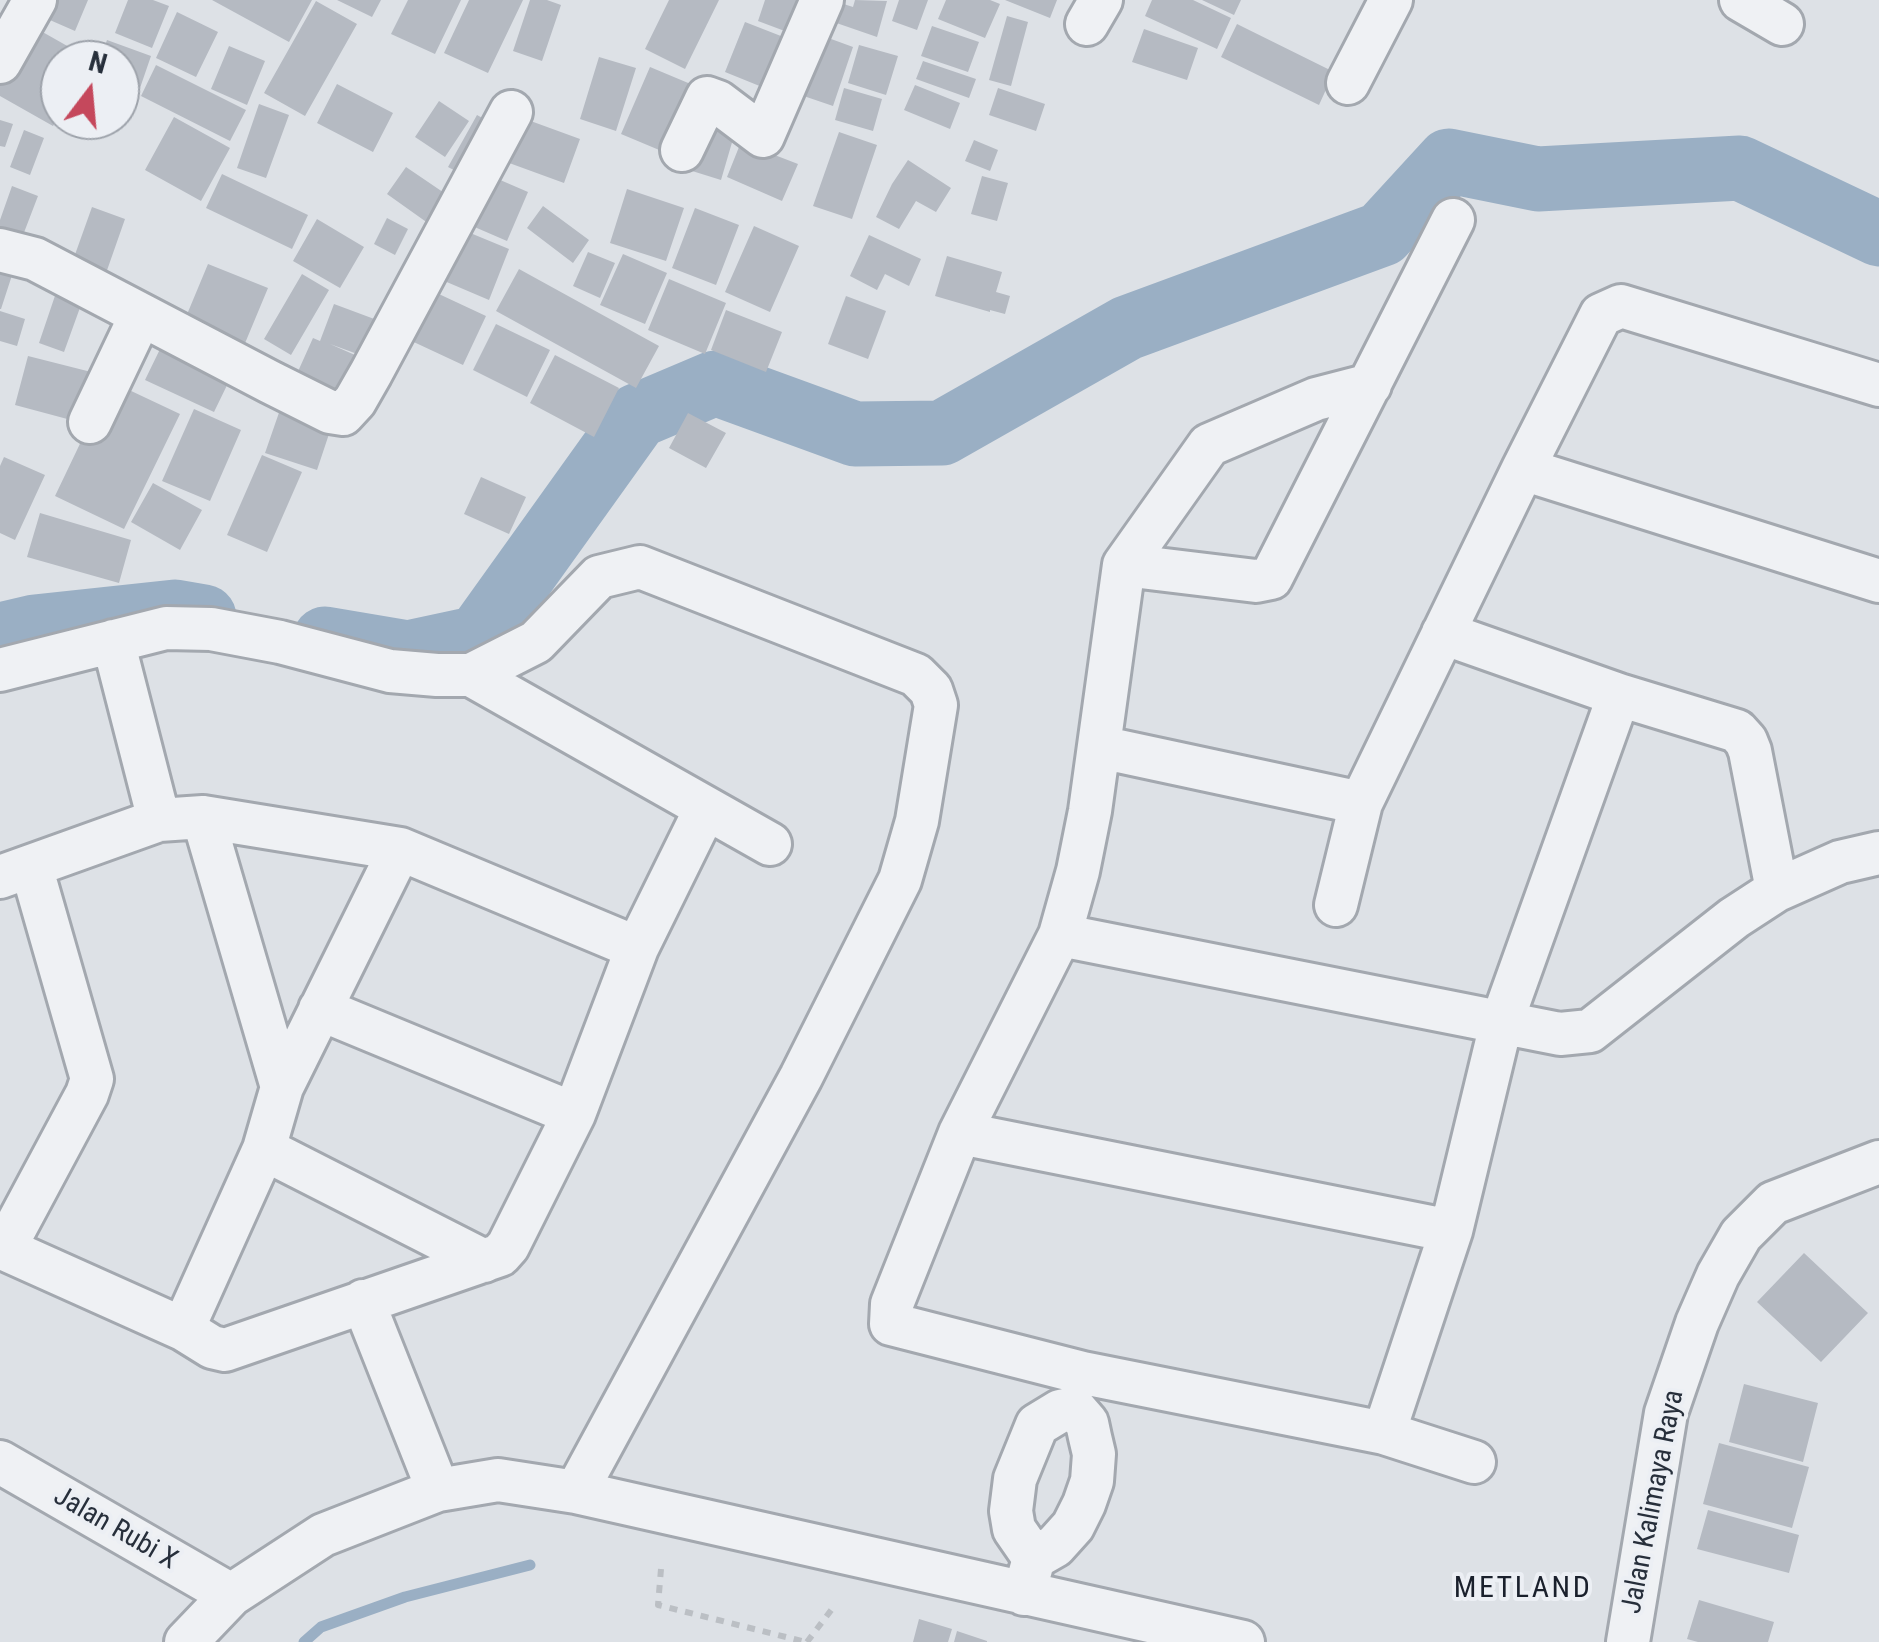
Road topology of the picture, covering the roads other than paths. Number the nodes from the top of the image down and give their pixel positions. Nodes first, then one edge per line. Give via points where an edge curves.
1 (36, 0) edge
2 (822, 0) edge
3 (1391, 0) edge
4 (1741, 0) edge
5 (1782, 24) dead end
6 (0, 62) edge
7 (1348, 83) dead end
8 (510, 112) dead end
9 (682, 150) dead end
10 (1453, 220) dead end
11 (1, 249) edge
12 (141, 315) junction
13 (1370, 385) junction
14 (1879, 385) edge
15 (90, 422) dead end
16 (1523, 468) junction
17 (1124, 565) junction
18 (1879, 581) edge
19 (1443, 633) junction
20 (113, 641) junction
21 (0, 670) edge
22 (471, 675) junction
23 (1619, 695) junction
24 (1100, 747) junction
25 (1361, 803) junction
26 (706, 808) junction
27 (203, 817) junction
28 (159, 820) junction
29 (770, 844) dead end
30 (400, 848) junction
31 (1879, 853) edge
32 (16, 871) edge
33 (1777, 890) junction
34 (1336, 905) dead end
35 (1060, 934) junction
36 (637, 948) junction
37 (320, 1008) junction
38 (1501, 1024) junction
39 (282, 1086) junction
40 (574, 1114) junction
41 (960, 1133) junction
42 (264, 1149) junction
43 (1879, 1162) edge
44 (1451, 1231) junction
45 (2, 1248) edge
46 (484, 1261) junction
47 (363, 1301) junction
48 (183, 1329) junction
49 (1078, 1390) junction
50 (1384, 1433) junction
51 (0, 1462) edge
52 (1474, 1462) dead end
53 (438, 1490) junction
54 (576, 1492) junction
55 (1029, 1576) junction
56 (230, 1595) junction
57 (186, 1642) edge
58 (1243, 1642) edge
59 (1628, 1642) edge

1 - 6 street
2 - 9 street via 763,136 707,98
3 - 7 street
4 - 5 street
8 - 12 street via 372,373 343,414
10 - 13 street
11 - 12 street via 36,259
12 - 15 street
13 - 17 street via 1316,399 1209,445
13 - 17 street via 1271,578
14 - 16 street via 1621,306 1601,315
16 - 18 street
16 - 19 street
17 - 24 street
19 - 23 street
19 - 25 street
20 - 21 street
20 - 22 street via 166,628 210,629 390,671
20 - 28 street
22 - 26 street
22 - 54 street via 536,642 599,577 640,567 916,675 936,705 900,880
23 - 33 street via 1737,731 1746,741
23 - 38 street
24 - 25 street
24 - 35 street
25 - 34 street
26 - 29 street
26 - 36 street
27 - 28 street
27 - 30 street
27 - 39 street
28 - 32 street
30 - 36 street
30 - 37 street
31 - 33 street
32 - 45 street via 92,1079
33 - 38 street via 1590,1030 1560,1034
35 - 38 street
35 - 41 street
36 - 40 street
37 - 39 street
37 - 40 street
38 - 44 street
39 - 42 street
40 - 46 street via 508,1246
41 - 44 street
41 - 49 street via 892,1304 891,1324
42 - 46 street
42 - 48 street
43 - 59 street, Jalan Kalimaya Raya via 1773,1203 1741,1235 1718,1275 1666,1414
44 - 50 street
45 - 48 street
46 - 47 street
47 - 48 street via 225,1350
47 - 53 street
49 - 50 street
49 - 55 street via 1094,1454 1092,1481 1073,1526
49 - 55 street via 1037,1425 1015,1478 1011,1511
50 - 52 street
51 - 56 street, Jalan Rubi X
53 - 54 street via 498,1480
53 - 56 street via 323,1534
54 - 55 street
55 - 58 street
56 - 57 street

